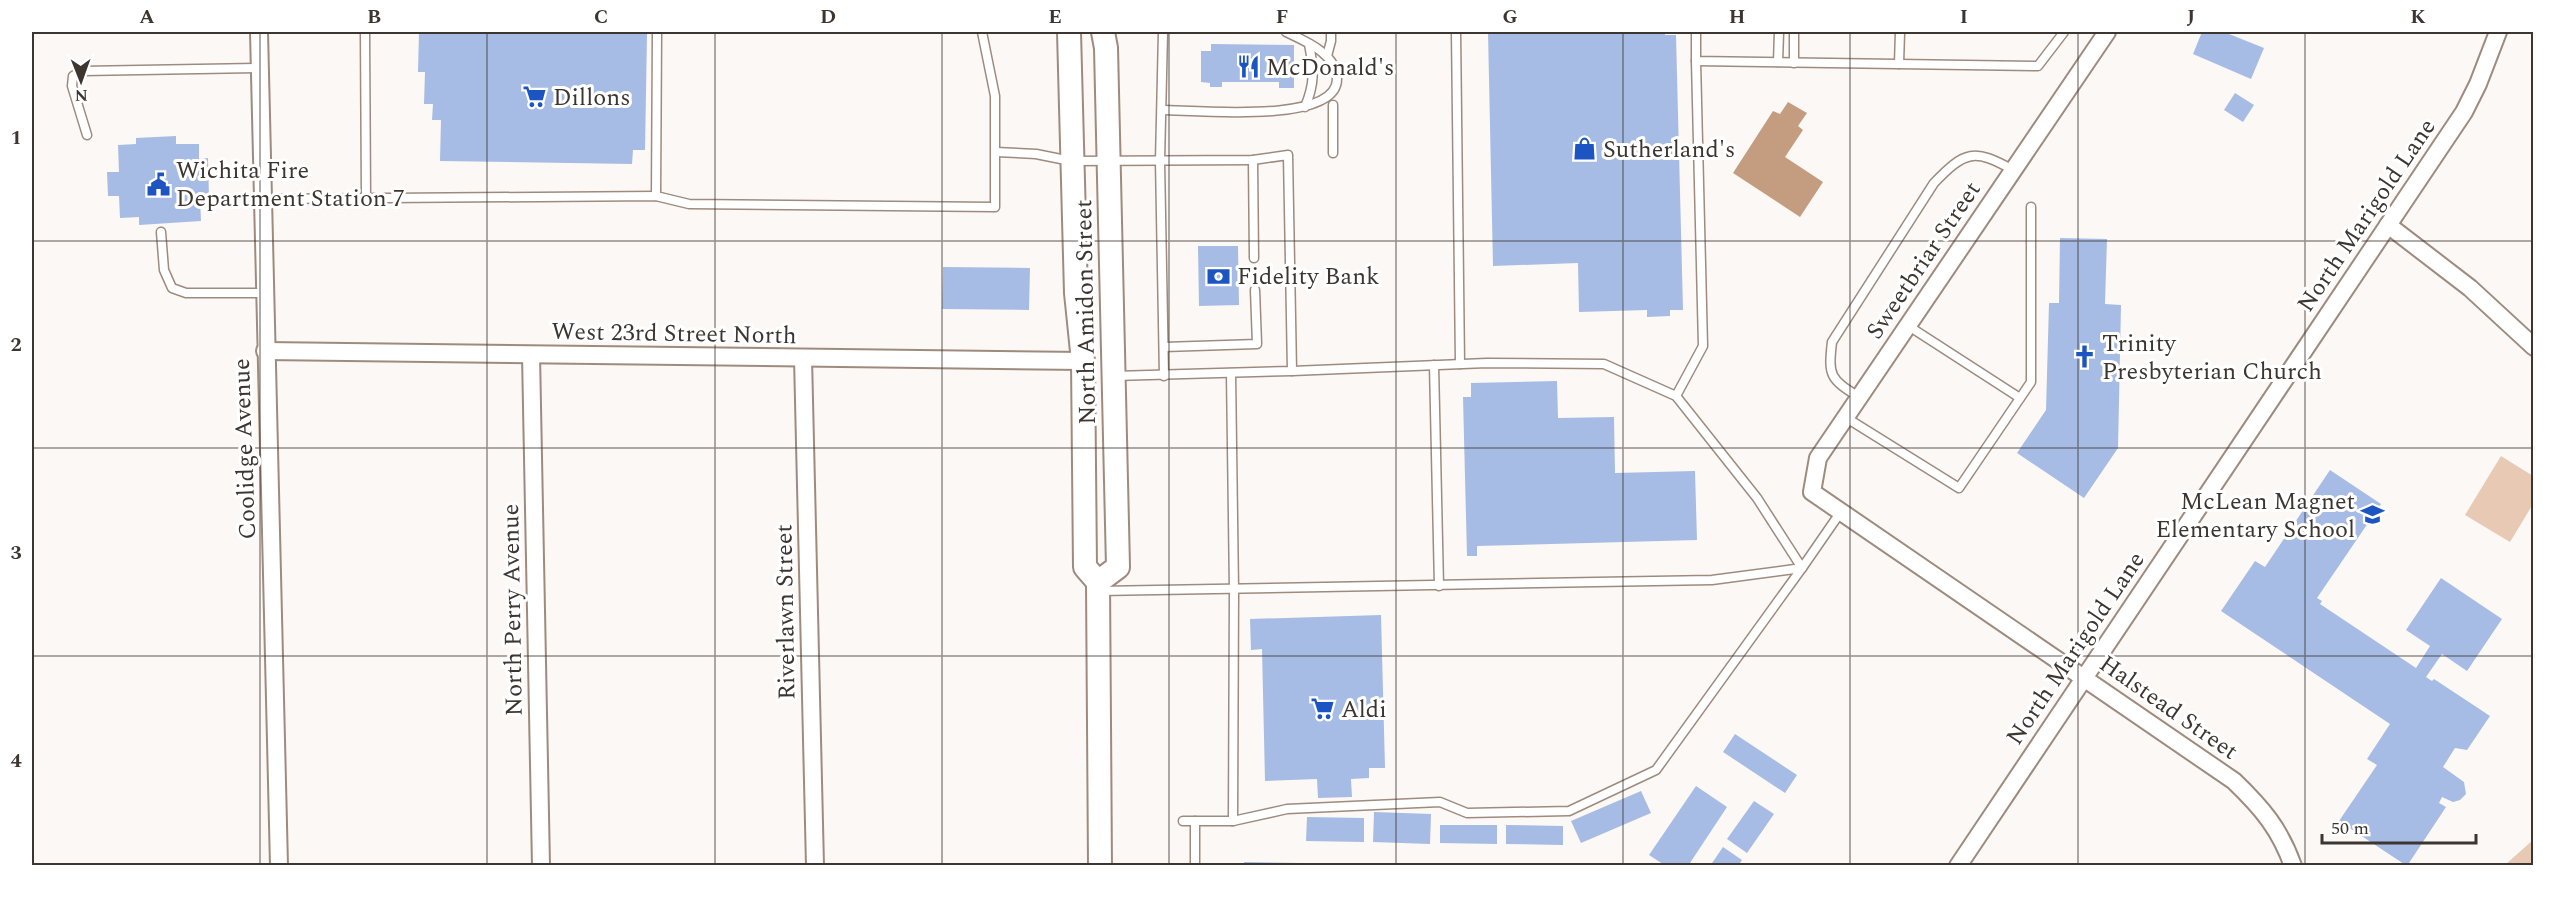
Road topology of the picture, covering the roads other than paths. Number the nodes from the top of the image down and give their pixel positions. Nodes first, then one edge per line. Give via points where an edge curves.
1 (259, 32) edge
2 (365, 32) edge
3 (657, 32) edge
4 (982, 32) edge
5 (1069, 32) edge
6 (1103, 32) edge
7 (1163, 32) edge
8 (1286, 32) edge
9 (1331, 32) edge
10 (1456, 32) edge
11 (1696, 32) edge
12 (1779, 32) edge
13 (1794, 32) edge
14 (1900, 32) edge
15 (2064, 32) edge
16 (2107, 32) edge
17 (2498, 32) edge
18 (1309, 44) junction
19 (1327, 56) junction
20 (1696, 61) junction
21 (1778, 62) junction
22 (1794, 63) junction
23 (1899, 64) junction
24 (260, 68) junction
25 (1333, 105) dead end
26 (1305, 107) junction
27 (1162, 110) junction
28 (87, 135) dead end
29 (996, 152) junction
30 (1333, 153) dead end
31 (1253, 160) junction
32 (1071, 161) junction
33 (1108, 161) junction
34 (1160, 161) junction
35 (2013, 170) junction
36 (656, 196) junction
37 (366, 198) junction
38 (262, 199) junction
39 (2031, 207) dead end
40 (2388, 225) junction
41 (161, 232) dead end
42 (1254, 258) dead end
43 (1255, 290) dead end
44 (264, 293) junction
45 (1907, 325) junction
46 (1164, 347) junction
47 (2534, 347) edge
48 (265, 351) junction
49 (531, 355) junction
50 (803, 358) junction
51 (1083, 361) junction
52 (1460, 364) junction
53 (1434, 365) junction
54 (1292, 371) junction
55 (1231, 373) junction
56 (1113, 376) junction
57 (1164, 376) junction
58 (1676, 396) junction
59 (1859, 397) junction
60 (2020, 398) junction
61 (1845, 417) junction
62 (1840, 513) junction
63 (1802, 568) junction
64 (1439, 586) junction
65 (1098, 587) junction
66 (1234, 590) junction
67 (2084, 678) junction
68 (1183, 821) dead end
69 (1195, 821) junction
70 (1233, 821) junction
71 (279, 866) edge
72 (541, 866) edge
73 (815, 866) edge
74 (1100, 866) edge
75 (1195, 866) edge
76 (1959, 866) edge
77 (2293, 866) edge

1 - 24 street, Coolidge Avenue
2 - 37 lane
3 - 36 lane
4 - 29 lane via 995,96
5 - 32 main road, North Amidon Street
6 - 33 main road, North Amidon Street
7 - 27 lane
8 - 18 lane
9 - 19 lane
10 - 52 lane
11 - 20 lane
12 - 21 lane
13 - 22 lane
14 - 23 lane
15 - 23 lane via 2038,66
16 - 35 street, Sweetbriar Street
17 - 40 street, North Marigold Lane via 2464,112
18 - 19 lane
18 - 26 lane via 1313,89
19 - 26 lane via 1337,71 1337,85 1330,96
20 - 21 lane
20 - 58 lane via 1703,346
21 - 22 lane
22 - 23 lane
24 - 28 lane via 82,71 73,76 72,86
24 - 38 street, Coolidge Avenue
25 - 30 lane
26 - 27 lane via 1288,111
27 - 34 lane
29 - 32 lane
29 - 36 lane via 995,207 689,204
31 - 34 lane
31 - 42 lane
31 - 54 lane via 1288,155
32 - 33 lane
32 - 51 main road, North Amidon Street
33 - 34 lane
33 - 56 main road, North Amidon Street
34 - 46 lane
35 - 45 street, Sweetbriar Street
35 - 59 lane via 1991,157 1969,155 1952,164 1934,183 1832,342 1829,368 1839,385
36 - 37 lane
37 - 38 lane
38 - 44 street, Coolidge Avenue
39 - 60 lane via 2031,382
40 - 47 street via 2470,288
40 - 67 street, North Marigold Lane
41 - 44 lane via 164,270 172,288 186,293
43 - 46 lane via 1257,344
44 - 48 street, Coolidge Avenue
45 - 59 street, Sweetbriar Street
45 - 60 lane
46 - 57 lane
48 - 49 street, West 23rd Street North
48 - 71 street, Coolidge Avenue
49 - 50 street, West 23rd Street North
49 - 72 street, North Perry Avenue
50 - 51 street, West 23rd Street North
50 - 73 street, Riverlawn Street
51 - 65 main road, North Amidon Street via 1085,567
52 - 53 lane
52 - 58 lane via 1604,364
53 - 54 lane
53 - 64 lane
54 - 55 lane
55 - 57 lane
55 - 66 lane
56 - 57 lane
56 - 65 main road, North Amidon Street via 1118,567
58 - 63 lane via 1757,498
59 - 61 street, Sweetbriar Street
60 - 61 lane via 1959,488
61 - 62 street, Sweetbriar Street via 1818,458 1812,492
62 - 63 lane
62 - 67 street, Halstead Street
63 - 64 lane via 1712,580
63 - 70 lane via 1656,770 1569,811 1467,813 1440,802 1287,809
64 - 66 lane
65 - 66 lane
65 - 74 main road, North Amidon Street
66 - 70 lane
67 - 76 street, North Marigold Lane
67 - 77 street, Halstead Street via 2234,781 2262,808 2285,841
68 - 69 lane
69 - 70 lane
69 - 75 lane

